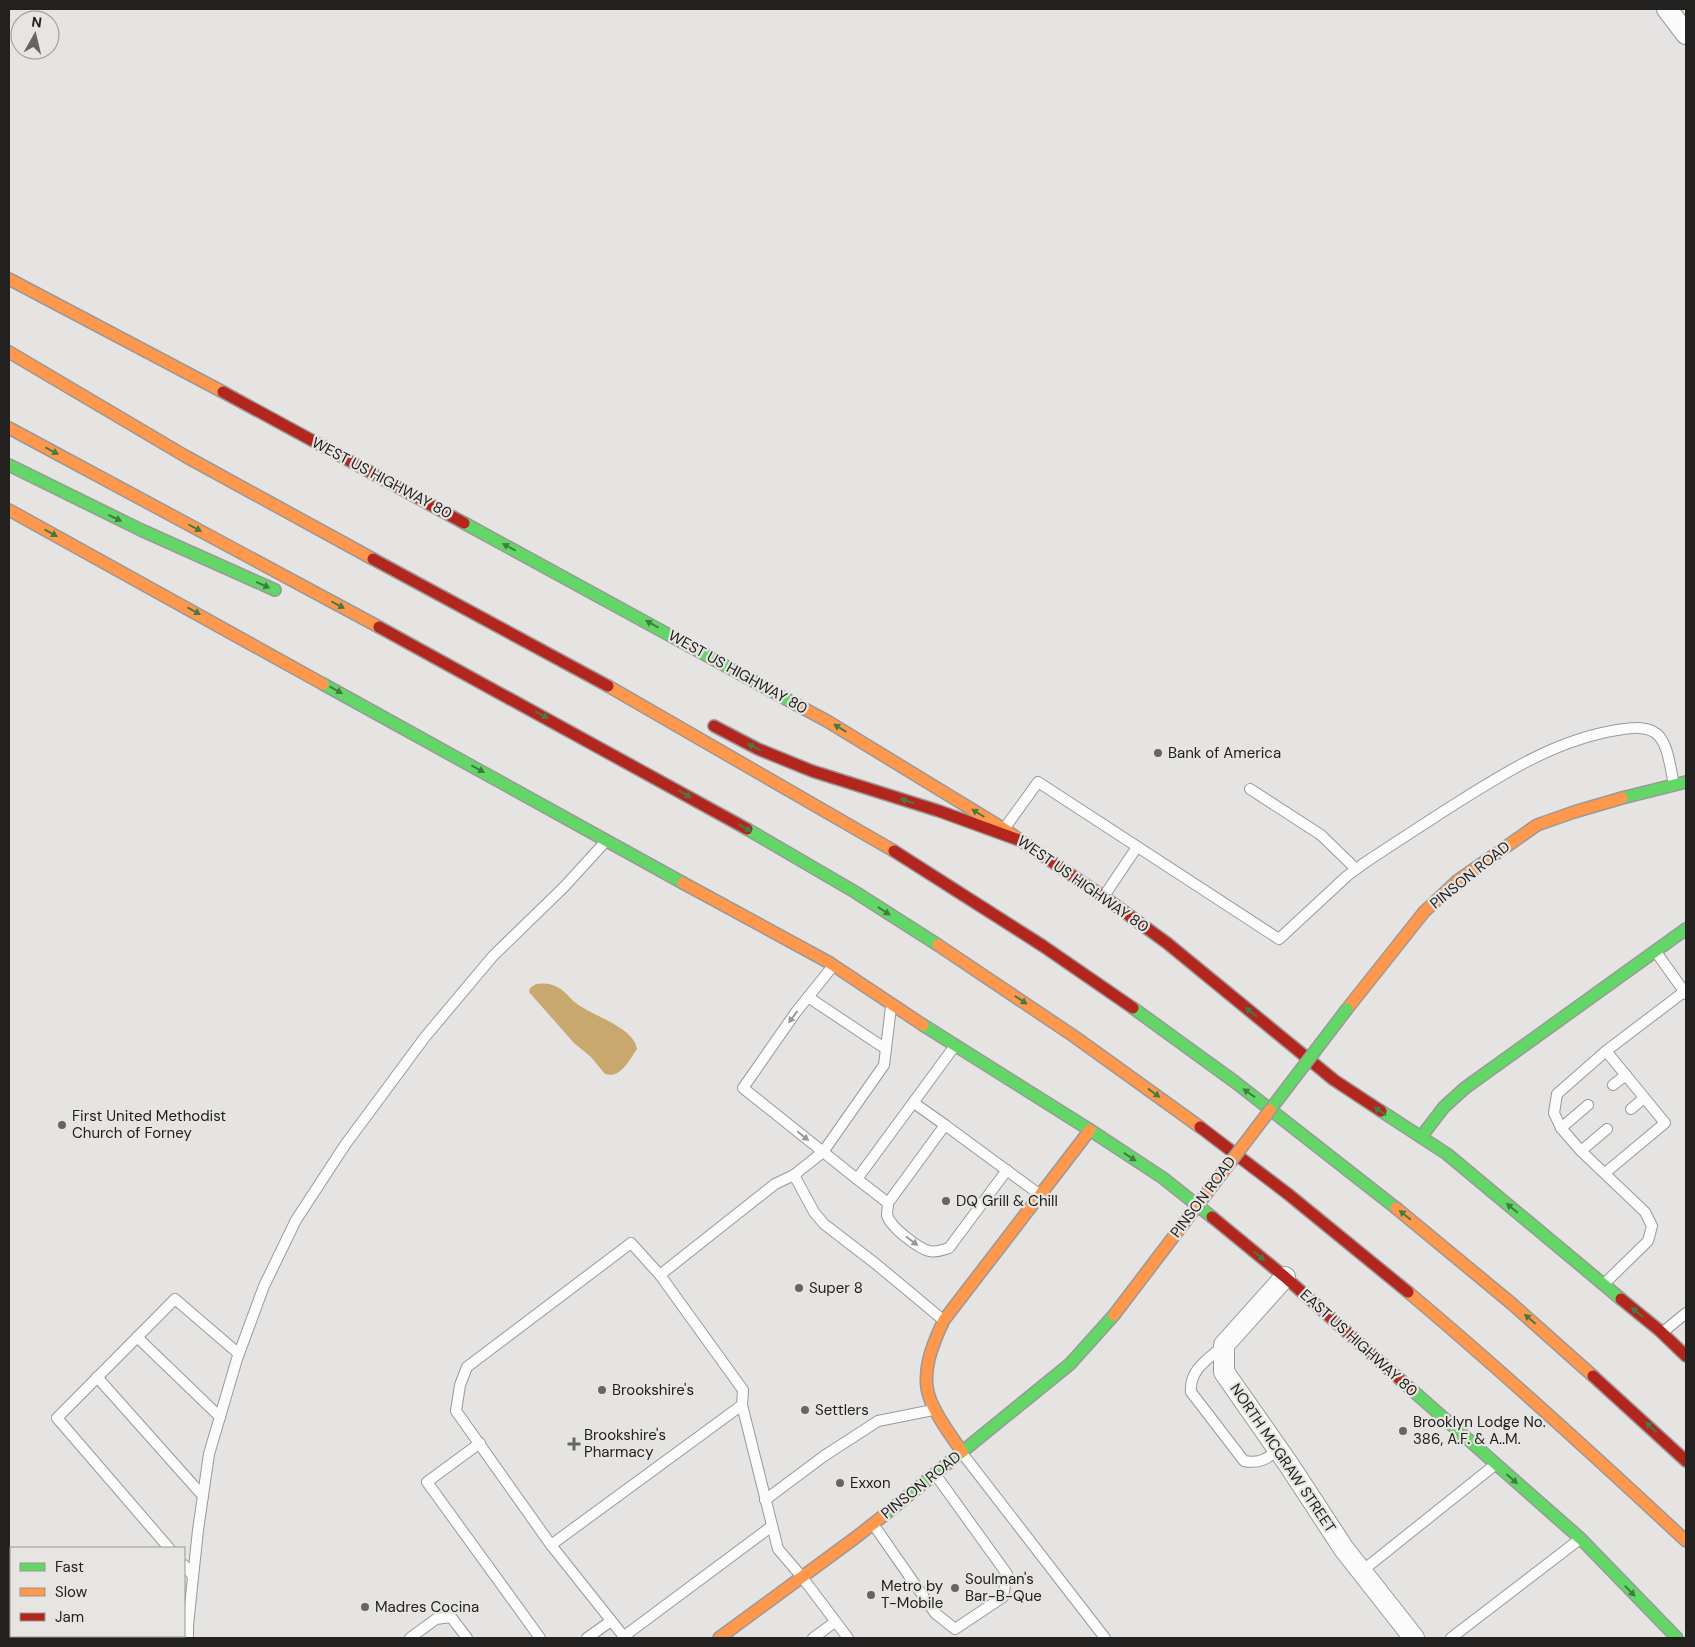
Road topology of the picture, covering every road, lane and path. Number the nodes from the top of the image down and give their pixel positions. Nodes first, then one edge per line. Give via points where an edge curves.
1 (1668, 9) edge
2 (1686, 34) edge
3 (9, 279) edge
4 (9, 352) edge
5 (9, 428) edge
6 (9, 465) edge
7 (9, 510) edge
8 (283, 594) dead end
9 (346, 622) dead end
10 (569, 665) junction
11 (638, 691) dead end
12 (500, 692) junction
13 (707, 723) dead end
14 (1686, 782) edge
15 (1674, 785) junction
16 (1250, 790) dead end
17 (1004, 830) junction
18 (606, 840) junction
19 (1019, 840) junction
20 (1137, 847) junction
21 (1356, 869) junction
22 (1104, 897) junction
23 (1686, 929) edge
24 (1686, 940) edge
25 (1655, 951) junction
26 (833, 965) junction
27 (1686, 992) edge
28 (808, 997) junction
29 (892, 1006) junction
30 (955, 1046) junction
31 (886, 1048) junction
32 (1606, 1051) junction
33 (1626, 1075) junction
34 (1613, 1085) dead end
35 (1644, 1098) junction
36 (914, 1103) junction
37 (1588, 1105) dead end
38 (1631, 1109) dead end
39 (945, 1125) junction
40 (1561, 1128) junction
41 (1607, 1129) dead end
42 (1090, 1130) junction
43 (1421, 1137) junction
44 (1581, 1151) junction
45 (823, 1152) junction
46 (1008, 1170) junction
47 (1605, 1173) junction
48 (794, 1175) junction
49 (857, 1179) junction
50 (1039, 1194) junction
51 (888, 1203) junction
52 (660, 1275) junction
53 (1285, 1277) junction
54 (1603, 1284) junction
55 (1686, 1313) edge
56 (944, 1320) junction
57 (1662, 1333) junction
58 (137, 1337) junction
59 (1224, 1345) junction
60 (239, 1354) junction
61 (1686, 1356) edge
62 (97, 1377) junction
63 (742, 1405) junction
64 (936, 1410) junction
65 (220, 1417) junction
66 (480, 1444) junction
67 (1278, 1450) junction
68 (962, 1452) junction
69 (1686, 1461) edge
70 (1496, 1464) junction
71 (935, 1474) junction
72 (203, 1496) junction
73 (766, 1500) junction
74 (873, 1523) junction
75 (772, 1526) junction
76 (1581, 1539) junction
77 (1686, 1541) edge
78 (551, 1545) junction
79 (168, 1547) edge
80 (185, 1566) edge
81 (1362, 1571) junction
82 (193, 1576) junction
83 (802, 1577) junction
84 (611, 1620) junction
85 (835, 1622) junction
86 (726, 1636) edge
87 (188, 1638) edge
88 (410, 1638) edge
89 (467, 1638) edge
90 (540, 1638) edge
91 (587, 1638) edge
92 (624, 1638) edge
93 (813, 1638) edge
94 (848, 1638) edge
95 (1105, 1638) edge
96 (1414, 1638) edge
97 (1451, 1638) edge
98 (1677, 1638) edge

1 - 2 street
17 -> 3 main road, WEST US HIGHWAY 80 via 827,721 261,412
4 - 10 main road via 206,469
5 -> 12 main road
6 -> 8 main road via 141,530
7 -> 18 main road
9 - 12 main road
10 - 11 main road
69 -> 10 main road via 1552,1338 1421,1228 1293,1126 1135,1010 878,841
12 -> 77 main road via 839,883 1002,987 1126,1073 1284,1191 1411,1293 1581,1442
19 -> 13 main road via 812,771
14 - 15 main road, PINSON ROAD
15 - 21 lane via 1666,749 1657,734 1628,728 1590,736 1551,749 1501,774
15 - 68 main road, PINSON ROAD, bridge via 1612,800 1537,825 1476,866 1439,897 1347,1009 1114,1315 1070,1364
16 - 21 lane via 1321,834
17 - 19 main road, WEST US HIGHWAY 80
17 - 20 lane via 1038,782
18 - 26 main road
18 - 60 lane via 564,887 493,956 425,1037 345,1145 296,1220 264,1286
19 - 22 main road, WEST US HIGHWAY 80
20 - 21 lane via 1279,939
20 - 22 lane
43 -> 22 main road, WEST US HIGHWAY 80 via 1334,1080 1167,943
23 - 25 main road
24 - 25 main road
25 - 27 lane
25 - 43 main road via 1465,1088 1444,1107
26 - 28 lane
26 - 29 main road
27 - 32 lane
28 - 31 lane
28 -> 45 lane via 743,1088
29 - 30 main road
29 - 31 lane
30 - 36 lane
30 - 42 main road
31 - 45 lane via 884,1065
32 - 33 lane
32 - 40 lane via 1557,1094 1554,1113
33 - 34 lane
33 - 35 lane
35 - 38 lane
35 - 47 lane via 1665,1123
36 - 39 lane
36 - 49 lane
37 - 40 lane
39 - 46 lane
39 - 51 lane
40 - 44 lane
41 - 44 lane
42 - 50 main road
42 -> 53 main road, EAST US HIGHWAY 80 via 1163,1178
54 -> 43 main road via 1447,1154
44 - 47 lane
45 - 48 lane
45 - 49 lane
46 - 50 lane
51 -> 46 lane via 887,1215 893,1226 917,1246 940,1251 948,1248
47 - 54 lane via 1645,1212 1652,1226 1648,1240
48 - 52 lane via 775,1184
48 - 56 lane via 824,1224
49 - 51 lane
50 - 56 main road
52 - 63 lane via 743,1390
52 - 66 lane via 631,1243 467,1366 456,1411
53 - 59 street
53 - 70 main road, EAST US HIGHWAY 80
57 -> 54 main road
55 - 57 lane
56 - 64 main road via 928,1364 929,1397
57 - 61 main road
58 - 60 lane via 175,1299
58 - 62 lane
58 - 65 lane
59 - 67 street, NORTH MCGRAW STREET via 1224,1372
59 - 67 lane via 1194,1372 1191,1392 1244,1461 1254,1463 1267,1459
60 - 65 lane
62 - 72 lane
62 - 79 lane via 57,1418
63 - 73 lane
63 - 78 lane
64 - 68 main road
64 - 73 lane via 878,1420
65 - 72 lane
66 - 78 lane
66 - 90 lane via 427,1482
67 - 81 street, NORTH MCGRAW STREET
68 - 71 main road, PINSON ROAD
68 - 95 lane
70 -> 76 main road, EAST US HIGHWAY 80
70 - 81 lane
71 - 74 main road, PINSON ROAD
71 - 74 lane via 1007,1574 1003,1597 955,1629 935,1613
72 - 82 lane
73 - 75 lane
74 - 83 main road, PINSON ROAD
75 - 83 lane via 778,1548
75 - 92 lane
76 - 97 lane
76 -> 98 main road, EAST US HIGHWAY 80
78 - 84 lane
80 - 82 lane
81 - 96 street, NORTH MCGRAW STREET
82 - 87 lane
83 - 85 lane
83 - 86 main road, PINSON ROAD
84 - 91 lane
84 - 92 lane
85 - 93 lane
85 - 94 lane
88 - 89 lane via 436,1619 451,1617

